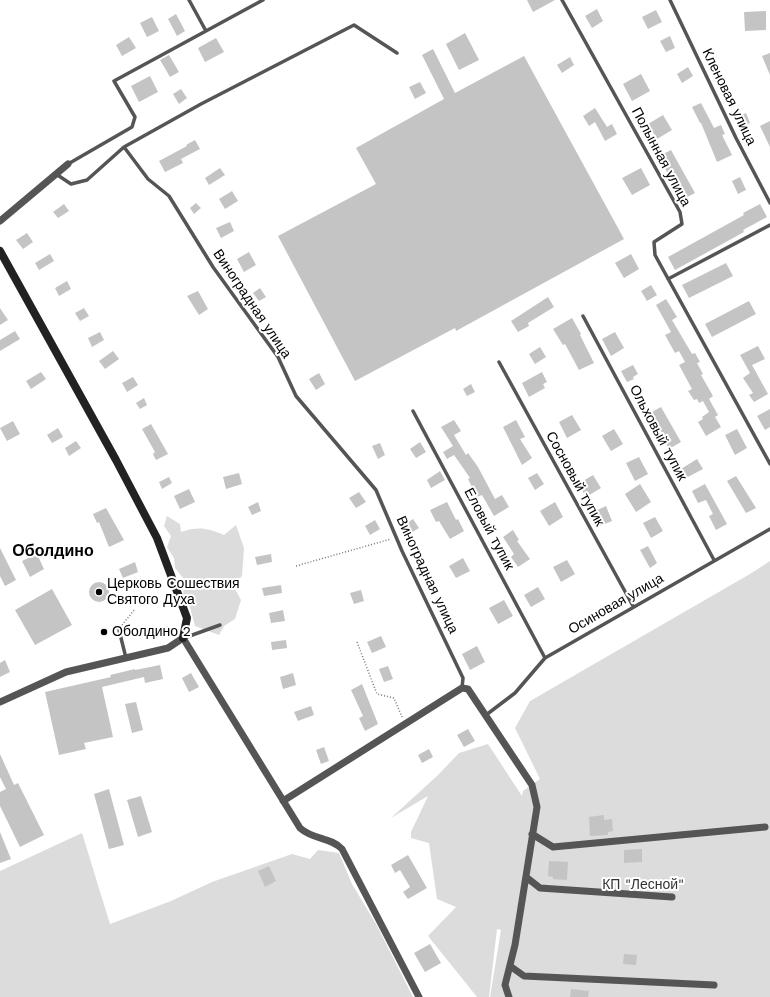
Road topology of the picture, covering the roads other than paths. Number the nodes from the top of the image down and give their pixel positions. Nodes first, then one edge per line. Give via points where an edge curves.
1 (188, 0) edge
2 (263, 0) edge
3 (562, 0) edge
4 (670, 0) edge
5 (206, 31) junction
6 (397, 53) dead end
7 (124, 147) junction
8 (68, 164) joint
9 (56, 174) junction
10 (770, 203) edge
11 (0, 221) edge
12 (770, 225) edge
13 (0, 251) edge
14 (668, 279) junction
15 (583, 316) dead end
16 (499, 362) dead end
17 (413, 411) dead end
18 (770, 464) edge
19 (770, 529) edge
20 (714, 560) junction
21 (632, 606) junction
22 (220, 625) dead end
23 (119, 630) road end
24 (183, 638) junction
25 (126, 658) junction
26 (545, 658) junction
27 (462, 688) junction
28 (0, 702) edge
29 (486, 715) junction
30 (284, 801) junction
31 (765, 827) dead end
32 (532, 834) junction
33 (526, 877) junction
34 (672, 897) dead end
35 (510, 966) junction
36 (714, 985) dead end
37 (419, 997) edge
38 (509, 997) edge

1 - 5 lane
2 - 5 lane
3 - 14 lane, Полынная улица via 680,212 682,224 654,242 655,254
4 - 10 lane, Кленовая улица
5 - 8 lane via 114,81 135,117 132,127
6 - 7 lane via 354,25
7 - 9 lane via 87,180 71,184
7 - 27 lane, Виноградная улица via 148,179 169,196 213,267 278,356 296,396 376,490 402,551 463,678
8 - 9 street
9 - 11 street
12 - 14 lane
13 - 24 street via 157,538 187,618
14 - 18 lane, Полынная улица
15 - 20 lane, Ольховый тупик
16 - 21 lane, Сосновый тупик
17 - 26 lane, Еловый тупик
19 - 20 lane, Осиновая улица
20 - 21 lane, Осиновая улица
21 - 26 lane, Осиновая улица
22 - 24 lane
23 - 25 lane
24 - 25 street via 168,648
24 - 30 street
25 - 28 street via 66,672
26 - 29 lane, Осиновая улица via 515,693
27 - 29 street via 468,689
27 - 30 street
29 - 32 street via 532,785 537,806
30 - 37 street via 306,834 332,842 342,849
31 - 32 street via 553,847
32 - 33 street
33 - 34 street via 540,888
33 - 35 street
35 - 36 street via 524,976
35 - 38 street via 505,985

